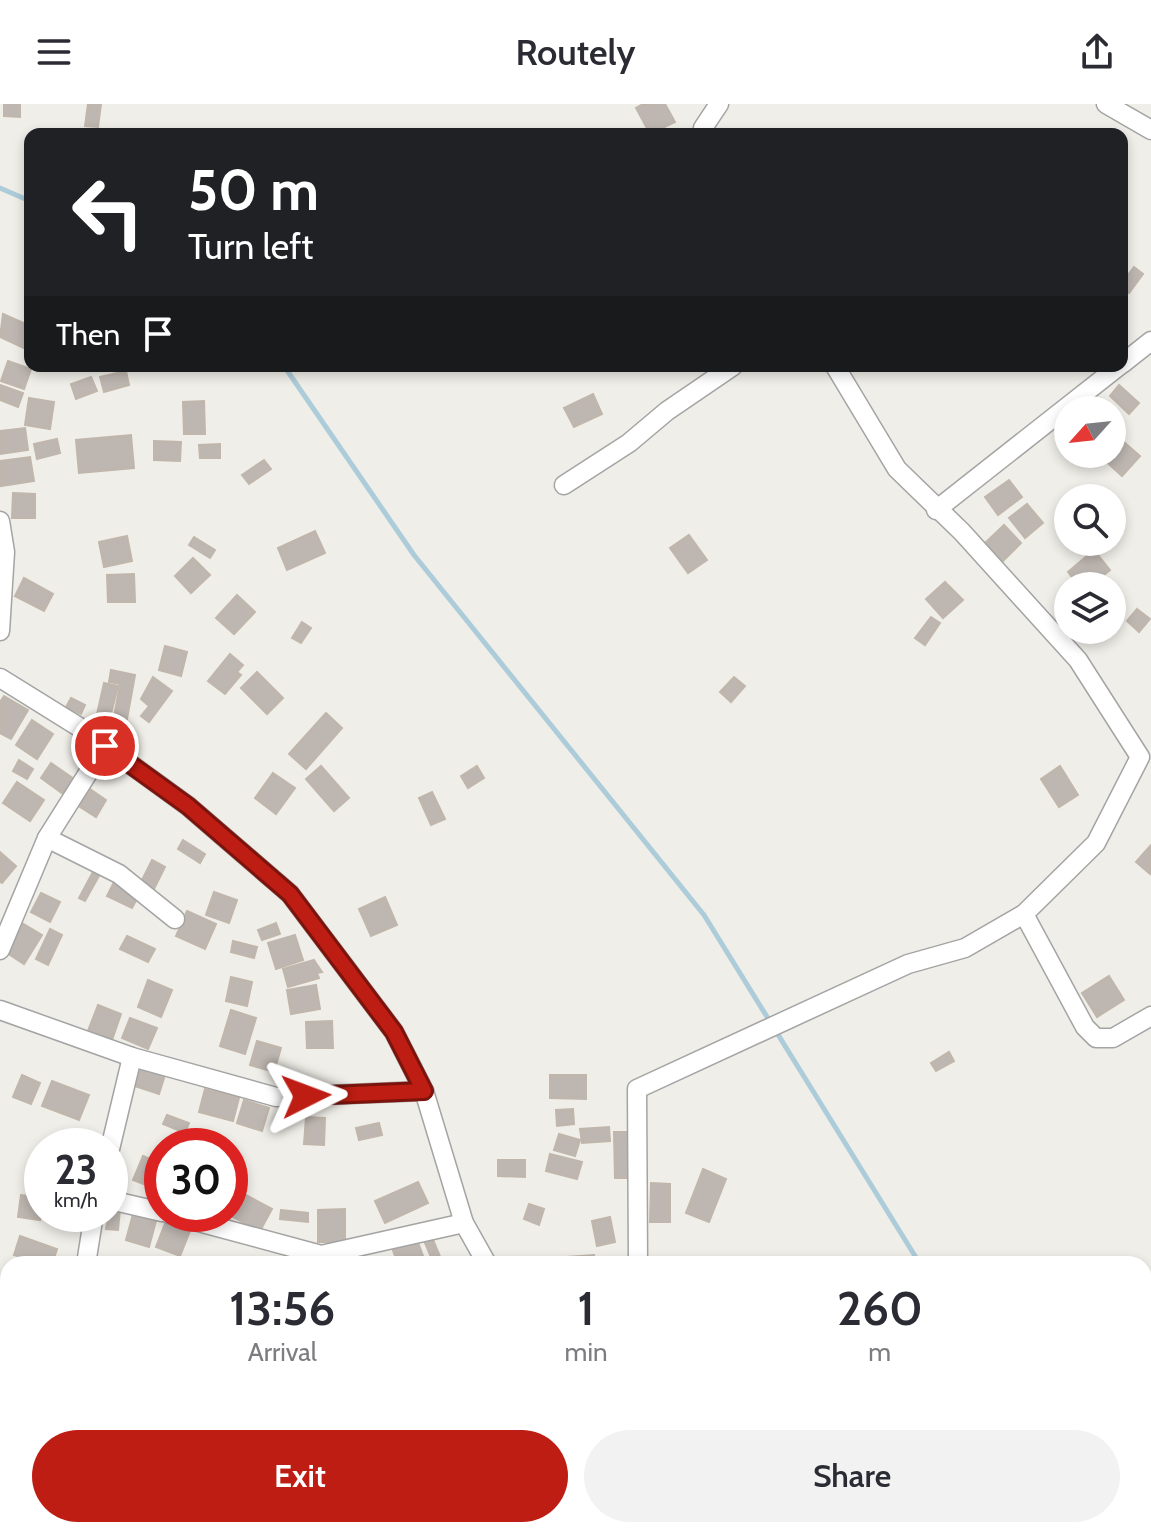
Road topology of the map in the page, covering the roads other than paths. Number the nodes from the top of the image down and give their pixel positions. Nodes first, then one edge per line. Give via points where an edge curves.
1 (719, 104) edge
2 (1106, 104) edge
3 (703, 128) edge
4 (1151, 130) edge
5 (1151, 341) edge
6 (1128, 359) edge
7 (724, 372) edge
8 (839, 372) edge
9 (1111, 372) edge
10 (564, 485) dead end
11 (936, 510) junction
12 (0, 521) edge
13 (0, 631) edge
14 (0, 678) edge
15 (105, 746) junction
16 (47, 838) junction
17 (1024, 914) junction
18 (175, 919) dead end
19 (0, 950) edge
20 (0, 1010) edge
21 (1151, 1016) edge
22 (132, 1057) junction
23 (424, 1091) junction
24 (115, 1128) edge
25 (464, 1223) junction
26 (91, 1232) edge
27 (236, 1232) edge
28 (87, 1256) edge
29 (483, 1256) edge
30 (638, 1256) edge

1 - 3 street
2 - 4 street
5 - 6 street
7 - 10 street
8 - 11 street via 897,469
9 - 11 street
11 - 17 street via 1078,660 1140,757 1096,843
12 - 13 street via 5,552
14 - 15 street
15 - 16 street
15 - 23 street via 188,806 290,894 394,1032
16 - 18 street via 119,874
16 - 19 street
17 - 21 street via 1096,1038 1113,1038
17 - 30 street via 965,948 908,964 637,1089
20 - 22 street
22 - 23 street via 276,1097
22 - 24 street
23 - 25 street
25 - 27 street via 321,1255
25 - 29 street
26 - 28 street

